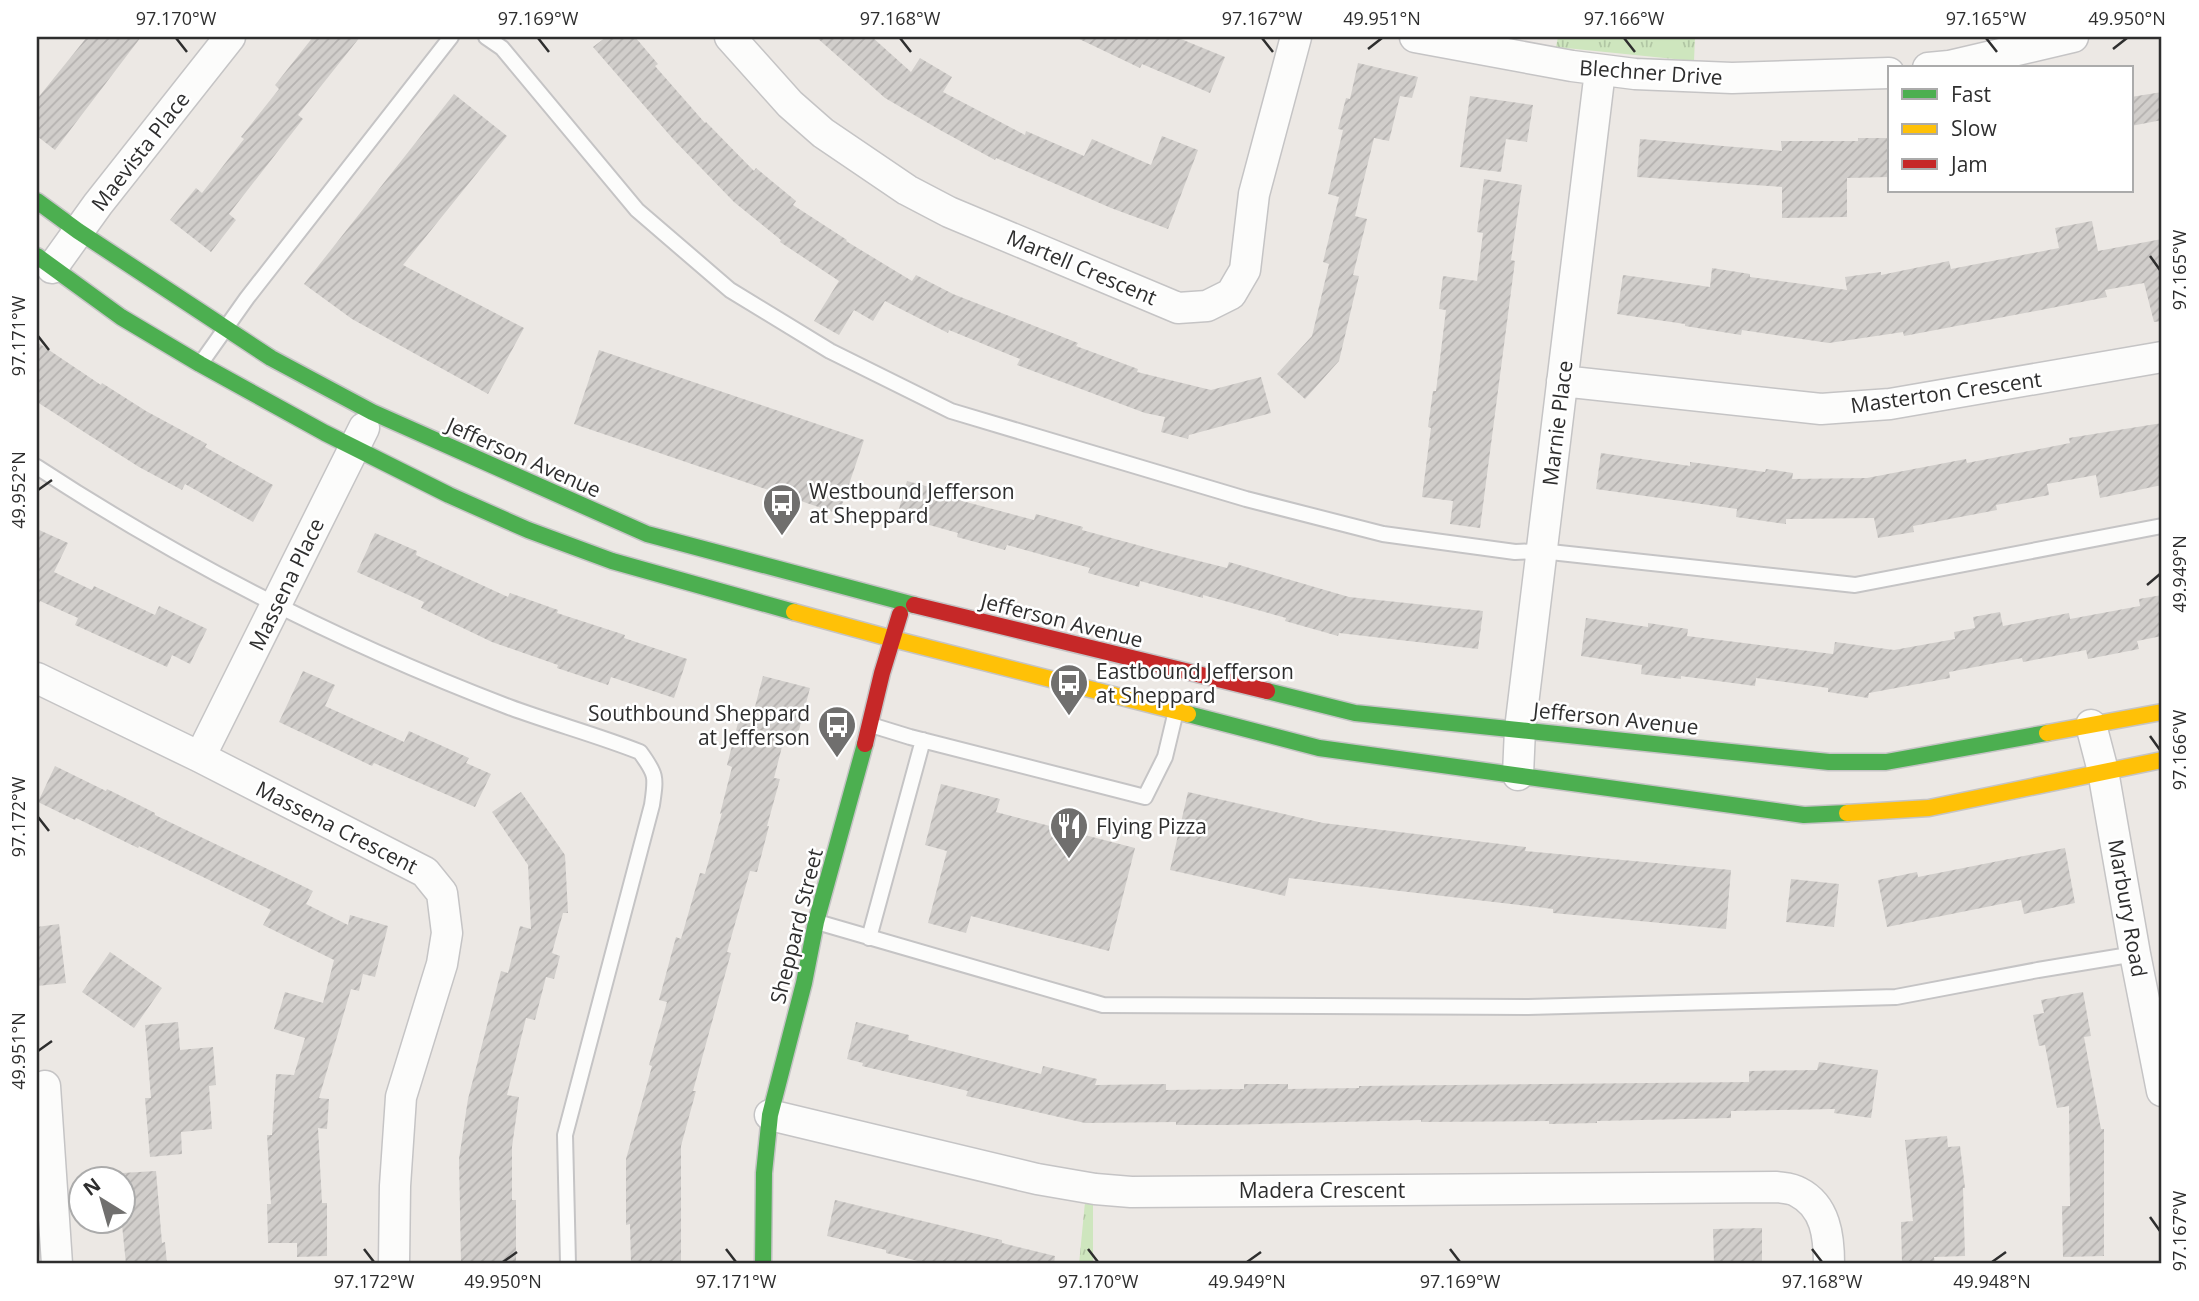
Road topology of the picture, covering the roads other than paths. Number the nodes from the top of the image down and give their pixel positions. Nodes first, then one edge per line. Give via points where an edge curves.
1 (230, 37) edge
2 (451, 37) edge
3 (486, 37) edge
4 (730, 37) edge
5 (1296, 37) edge
6 (1415, 37) edge
7 (2073, 37) edge
8 (1941, 66) edge
9 (1600, 71) junction
10 (1888, 73) edge
11 (37, 201) edge
12 (78, 231) junction
13 (44, 262) edge
14 (225, 327) junction
15 (2162, 357) edge
16 (200, 364) junction
17 (1562, 381) junction
18 (372, 412) junction
19 (354, 447) junction
20 (37, 467) edge
21 (2162, 526) edge
22 (1542, 551) junction
23 (903, 602) junction
24 (275, 606) junction
25 (893, 639) junction
26 (37, 678) edge
27 (1176, 711) junction
28 (2162, 712) edge
29 (870, 724) junction
30 (2091, 725) junction
31 (1520, 729) junction
32 (923, 740) junction
33 (200, 757) junction
34 (2162, 760) edge
35 (2103, 771) junction
36 (1518, 775) junction
37 (816, 922) junction
38 (869, 938) junction
39 (2136, 954) junction
40 (45, 1086) dead end
41 (2162, 1091) edge
42 (771, 1115) junction
43 (57, 1264) edge
44 (394, 1264) edge
45 (568, 1264) edge
46 (763, 1264) edge
47 (1829, 1264) edge

1 - 12 street, Maevista Place
2 - 14 lane
3 - 22 lane via 502,48 637,210 730,290 830,351 951,411 1246,499 1383,534 1515,552
4 - 5 street, Martell Crescent via 790,104 823,133 907,190 1178,308 1207,306 1231,294 1245,270 1254,194
6 - 9 street, Blechner Drive
7 - 8 street
9 - 10 street, Blechner Drive via 1732,78
9 - 17 street, Marnie Place
11 - 12 street, Jefferson Avenue
12 - 13 street, Maevista Place
12 - 14 street, Jefferson Avenue
13 - 16 street via 121,317
14 - 16 lane
14 - 18 street, Jefferson Avenue via 271,358
15 - 17 street, Masterton Crescent via 1890,404 1821,409
16 - 19 street
17 - 22 street, Marnie Place
18 - 19 street, Massena Place
18 - 23 street, Jefferson Avenue via 647,534
19 - 24 street, Massena Place
19 - 25 street via 528,530 612,561
20 - 24 lane
21 - 22 lane via 1855,585
22 - 31 street, Marnie Place
23 - 25 street, Sheppard Street
23 - 31 street, Jefferson Avenue via 1354,713
24 - 33 street, Massena Place
24 - 45 lane via 510,707 640,752 656,780 565,1135
25 - 27 street
25 - 29 street, Sheppard Street
26 - 33 street, Massena Crescent
27 - 32 lane via 1165,757 1145,797
27 - 36 street via 1319,748
28 - 30 street, Jefferson Avenue
29 - 32 lane
29 - 37 street, Sheppard Street
30 - 31 street, Jefferson Avenue via 1886,762 1829,762
30 - 35 street, Marbury Road
31 - 36 street, Marnie Place
32 - 38 lane
33 - 44 street, Massena Crescent via 425,872 442,893 447,933 442,964 401,1097
34 - 35 street
35 - 36 street via 1929,808 1804,815
35 - 39 street, Marbury Road
37 - 38 lane
37 - 42 street, Sheppard Street
38 - 39 lane via 1104,1005 1528,1007 1896,997
39 - 41 street, Marbury Road
40 - 43 street
42 - 46 street, Sheppard Street via 764,1173
42 - 47 street, Madera Crescent via 1037,1179 1131,1192 1777,1186 1797,1191 1813,1202 1829,1239

